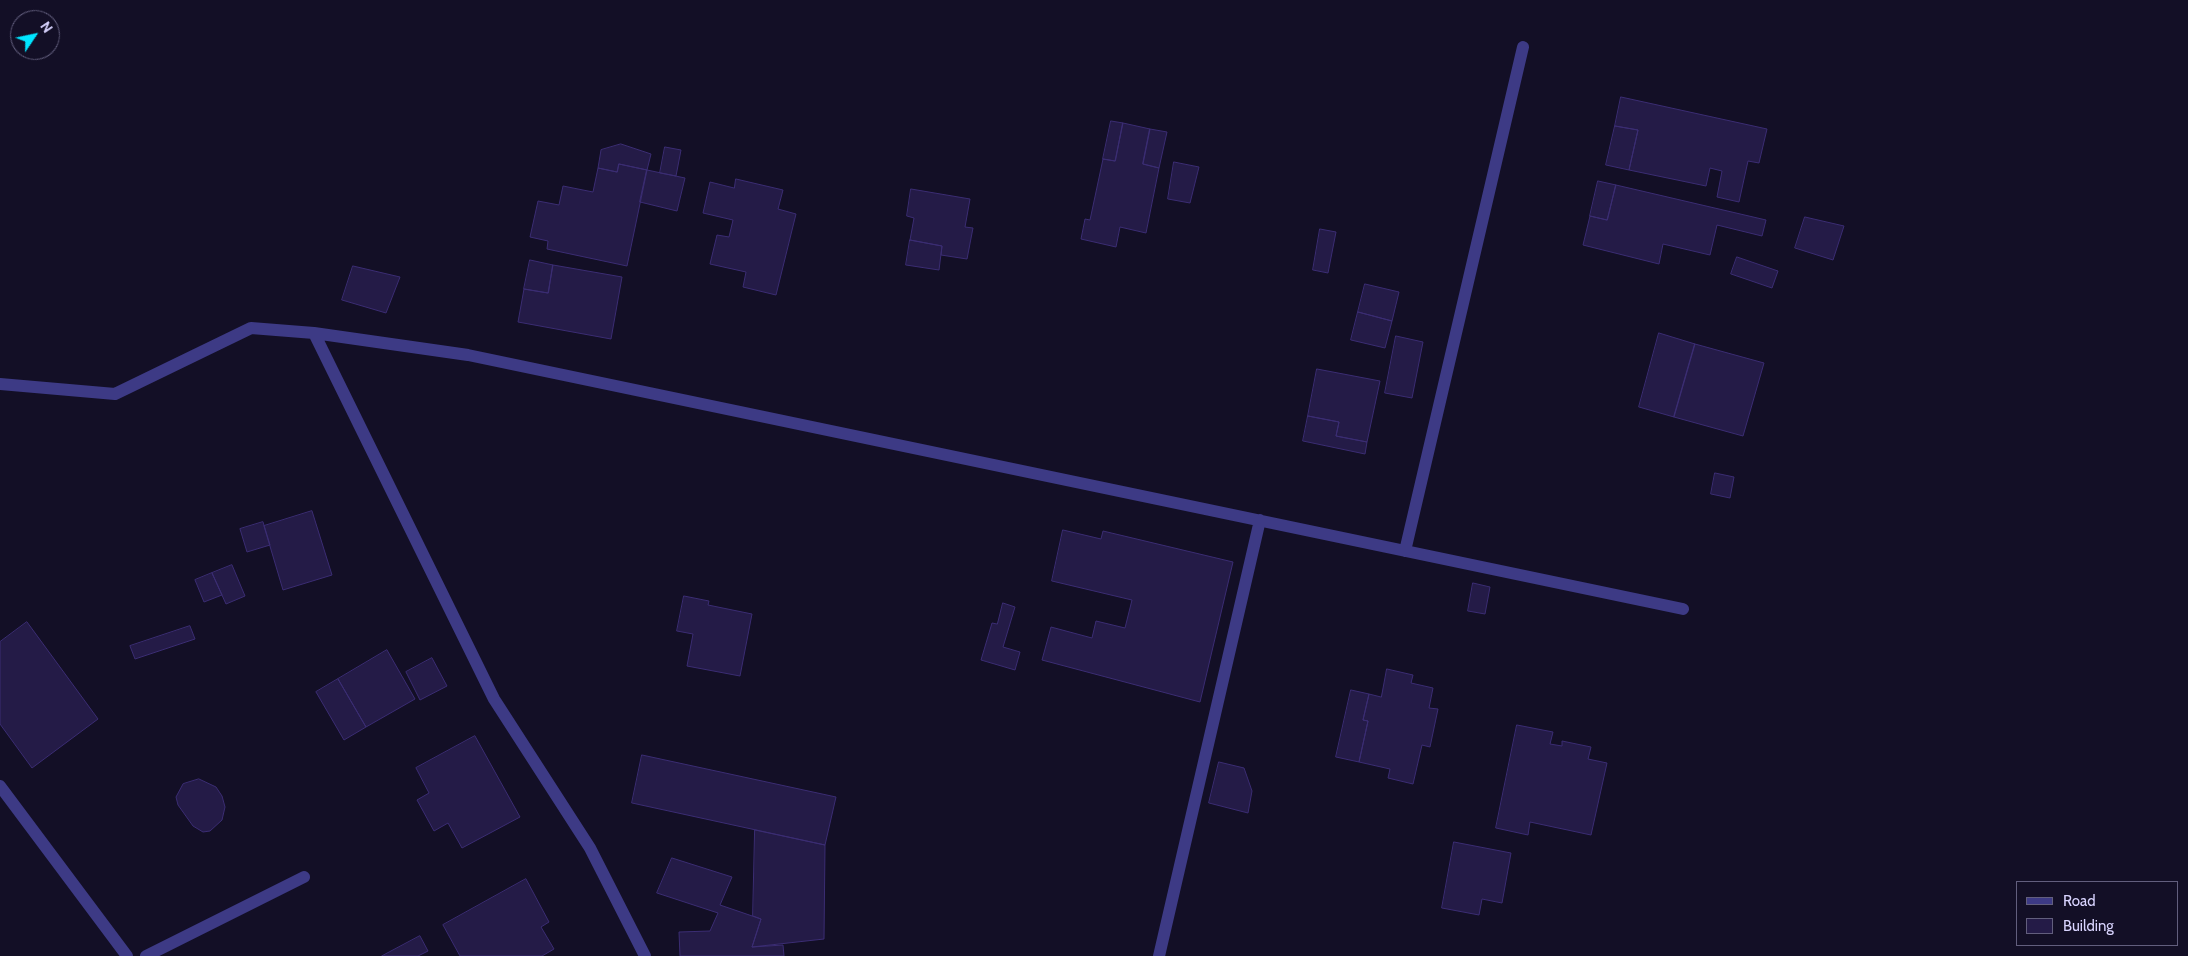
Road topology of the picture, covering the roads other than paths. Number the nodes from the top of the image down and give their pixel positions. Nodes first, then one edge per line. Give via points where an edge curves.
1 (1523, 47) dead end
2 (314, 332) junction
3 (0, 384) edge
4 (1260, 520) junction
5 (1405, 551) junction
6 (1683, 609) dead end
7 (0, 786) edge
8 (304, 877) dead end
9 (127, 956) edge
10 (146, 956) edge
11 (645, 956) edge
12 (1159, 956) edge

1 - 5 street
2 - 3 street via 251,328 115,394
2 - 4 street via 468,355
2 - 11 street via 494,699 590,848
4 - 5 street
4 - 12 street
5 - 6 street
7 - 9 street
8 - 10 street

